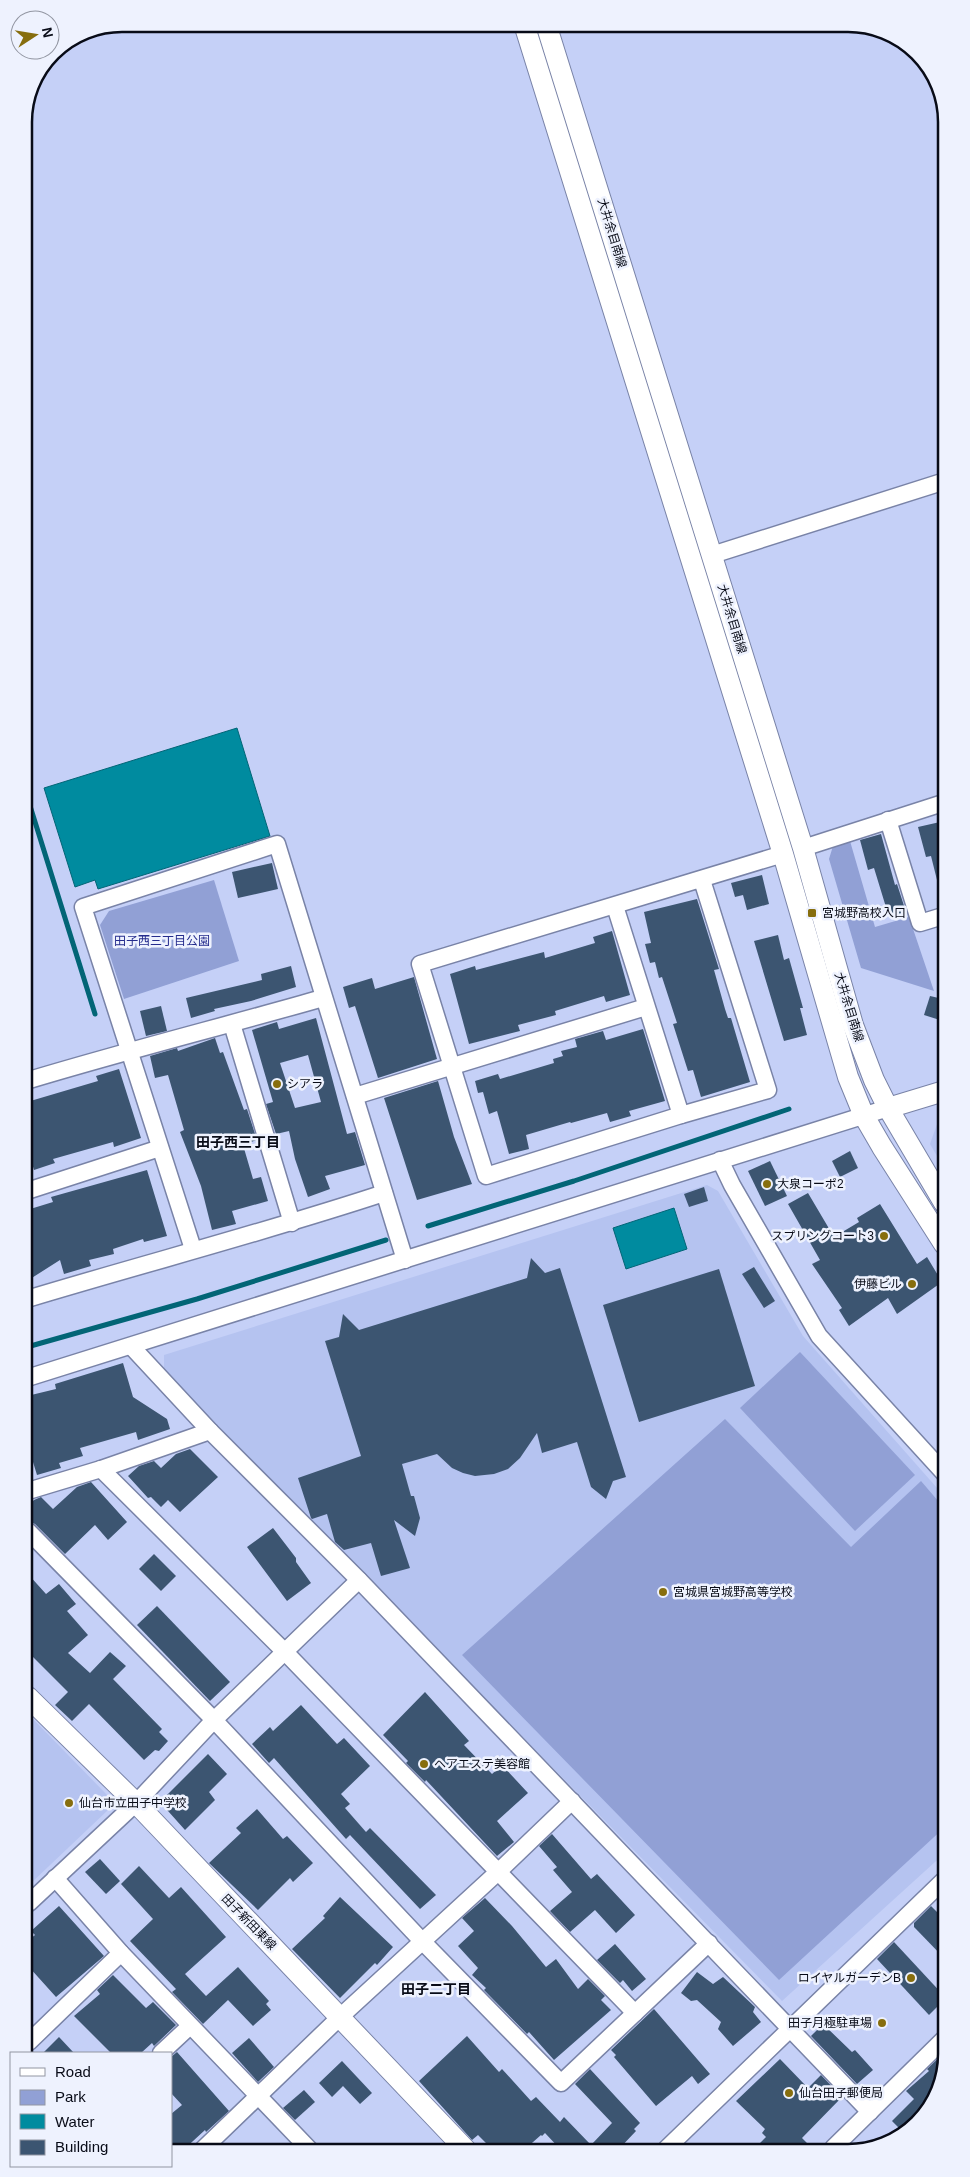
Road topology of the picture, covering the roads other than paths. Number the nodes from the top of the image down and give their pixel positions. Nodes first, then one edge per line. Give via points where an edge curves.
1 (527, 33) edge
2 (549, 33) edge
3 (938, 483) edge
4 (712, 555) junction
5 (938, 805) edge
6 (888, 820) junction
7 (803, 848) junction
8 (783, 854) junction
9 (702, 880) junction
10 (615, 906) junction
11 (938, 918) edge
12 (323, 998) junction
13 (646, 1007) junction
14 (232, 1024) junction
15 (128, 1050) junction
16 (453, 1066) junction
17 (33, 1079) edge
18 (938, 1093) edge
19 (355, 1096) junction
20 (888, 1108) junction
21 (681, 1114) junction
22 (864, 1116) junction
23 (160, 1148) junction
24 (720, 1160) junction
25 (32, 1189) edge
26 (384, 1193) junction
27 (938, 1193) edge
28 (292, 1223) junction
29 (938, 1235) edge
30 (194, 1249) junction
31 (405, 1260) junction
32 (32, 1296) edge
33 (131, 1346) junction
34 (32, 1376) edge
35 (210, 1431) junction
36 (938, 1466) edge
37 (101, 1469) junction
38 (32, 1490) edge
39 (32, 1534) edge
40 (359, 1580) junction
41 (285, 1652) junction
42 (32, 1701) edge
43 (214, 1720) junction
44 (572, 1801) junction
45 (136, 1803) junction
46 (498, 1872) junction
47 (55, 1878) junction
48 (938, 1887) edge
49 (32, 1900) edge
50 (422, 1941) junction
51 (709, 1943) junction
52 (121, 1953) junction
53 (635, 2013) junction
54 (340, 2017) junction
55 (190, 2026) junction
56 (791, 2029) junction
57 (32, 2039) edge
58 (938, 2045) edge
59 (162, 2052) edge
60 (259, 2096) junction
61 (870, 2112) junction
62 (208, 2144) edge
63 (304, 2144) edge
64 (460, 2144) edge
65 (671, 2144) edge
66 (837, 2144) edge

1 - 8 street
2 - 4 street, 大井余目南線
3 - 4 street
4 - 7 street, 大井余目南線
5 - 6 street
6 - 7 street
6 - 11 street via 920,923
7 - 20 street, 大井余目南線 via 853,1025
8 - 9 street
8 - 22 street via 848,1077
9 - 10 street
9 - 21 street via 768,1090
10 - 13 street
10 - 16 street via 420,964
12 - 14 street
12 - 15 street via 277,844 83,906
12 - 19 street
13 - 16 street
13 - 21 street
14 - 15 street
14 - 28 street
15 - 17 street
15 - 23 street
16 - 19 street
16 - 21 street via 486,1176
18 - 20 street
19 - 26 street
20 - 22 street
20 - 27 street, 大井余目南線
22 - 24 street
22 - 29 street
23 - 25 street
23 - 30 street
24 - 31 street
24 - 36 street via 819,1336
26 - 28 street
26 - 31 street
28 - 30 street
30 - 32 street
31 - 33 street
33 - 34 street
33 - 35 street
35 - 37 street
35 - 40 street
37 - 38 street
37 - 41 street
39 - 43 street
40 - 41 street
40 - 44 street
41 - 43 street
41 - 46 street
42 - 45 street, 田子新田東線
43 - 45 street
43 - 50 street
44 - 46 street
44 - 51 street
45 - 47 street
45 - 54 street, 田子新田東線
46 - 50 street
46 - 53 street
47 - 49 street
47 - 52 street
48 - 56 street
50 - 53 street via 561,2084
50 - 54 street
51 - 53 street
51 - 56 street
52 - 55 street
52 - 57 street
54 - 60 street
54 - 64 street, 田子新田東線
55 - 59 street
55 - 60 street
56 - 61 street
56 - 65 street
58 - 61 street
60 - 62 street
60 - 63 street
61 - 66 street

